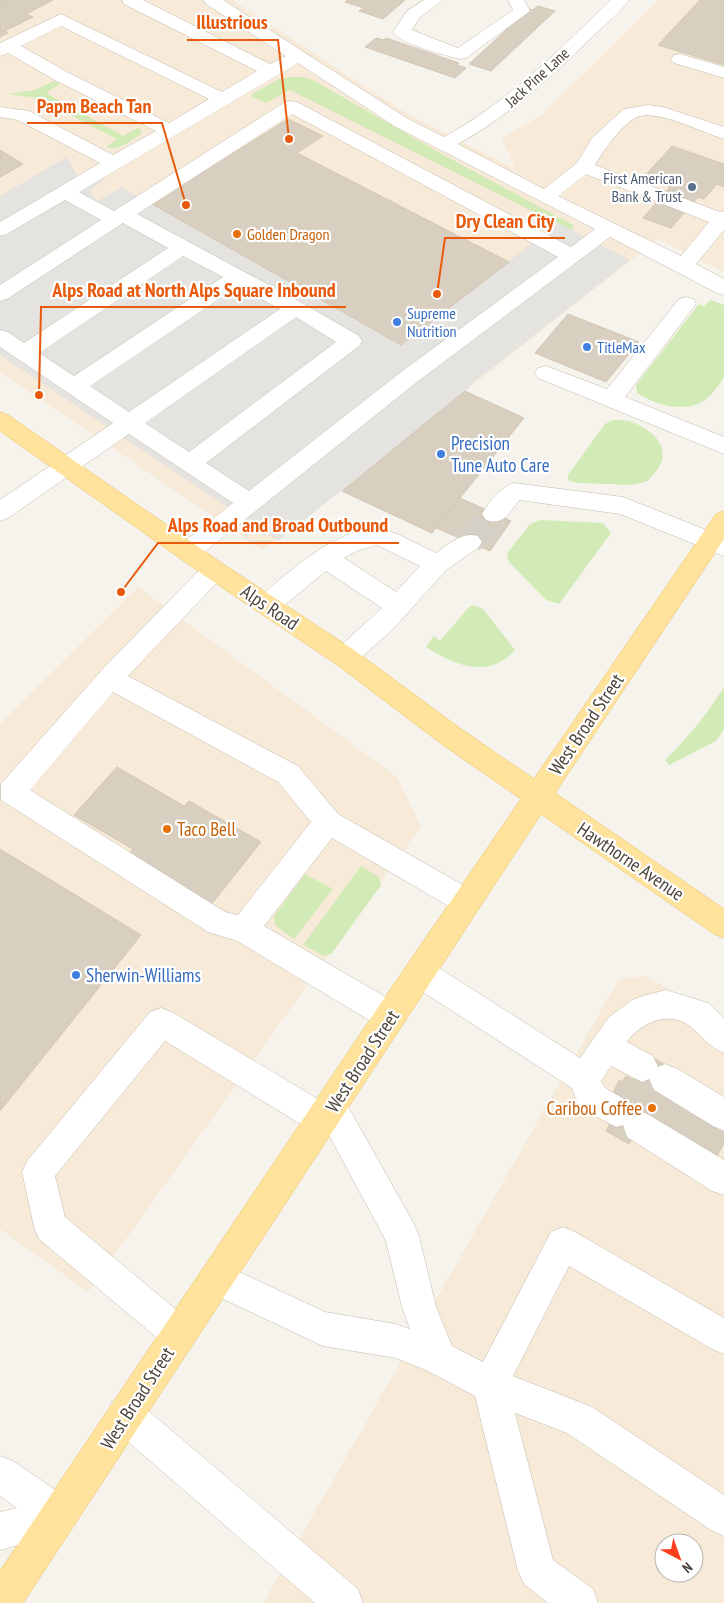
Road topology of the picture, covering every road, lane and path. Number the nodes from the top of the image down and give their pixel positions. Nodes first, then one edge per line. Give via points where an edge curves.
1 (130, 0) edge
2 (212, 0) edge
3 (435, 0) edge
4 (516, 0) edge
5 (621, 0) edge
6 (4, 48) edge
7 (299, 56) junction
8 (680, 59) dead end
9 (270, 71) junction
10 (724, 73) edge
11 (222, 99) junction
12 (0, 112) edge
13 (168, 130) junction
14 (724, 133) edge
15 (445, 144) junction
16 (115, 164) junction
17 (592, 170) junction
18 (65, 192) junction
19 (545, 197) junction
20 (119, 217) junction
21 (721, 219) edge
22 (608, 229) junction
23 (0, 230) edge
24 (183, 247) junction
25 (572, 256) junction
26 (684, 266) junction
27 (237, 277) junction
28 (724, 288) edge
29 (0, 294) edge
30 (686, 304) dead end
31 (294, 308) junction
32 (0, 337) edge
33 (24, 353) junction
34 (546, 373) dead end
35 (75, 386) junction
36 (611, 399) junction
37 (0, 420) edge
38 (128, 423) junction
39 (724, 446) edge
40 (191, 462) junction
41 (65, 466) junction
42 (250, 503) junction
43 (0, 512) edge
44 (494, 514) tunnel mouth
45 (724, 520) edge
46 (470, 542) tunnel mouth
47 (717, 544) edge
48 (188, 552) junction
49 (327, 558) junction
50 (437, 564) junction
51 (214, 570) junction
52 (267, 605) junction
53 (398, 606) junction
54 (344, 657) junction
55 (110, 678) junction
56 (538, 797) junction
57 (328, 822) junction
58 (467, 902) junction
59 (724, 925) edge
60 (244, 930) junction
61 (420, 972) junction
62 (390, 1016) junction
63 (724, 1038) edge
64 (606, 1047) junction
65 (584, 1078) junction
66 (327, 1114) junction
67 (724, 1115) edge
68 (724, 1178) edge
69 (216, 1278) junction
70 (179, 1334) junction
71 (724, 1336) edge
72 (439, 1358) junction
73 (490, 1385) junction
74 (125, 1415) junction
75 (0, 1474) edge
76 (60, 1515) junction
77 (724, 1517) edge
78 (0, 1531) edge
79 (1, 1603) edge
80 (344, 1603) edge
81 (579, 1603) edge

1 - 9 street
2 - 7 street
3 - 4 street via 413,14 402,32 460,54 522,11
5 - 15 street, Jack Pine Lane via 522,93
6 - 11 street via 61,19
6 - 13 street
7 - 9 street
7 - 15 street via 402,122
8 - 10 street
9 - 11 street
11 - 13 street
12 - 16 street via 23,115
13 - 16 street
14 - 17 street via 663,112 630,113 599,142
15 - 19 street
16 - 18 street
17 - 19 street
17 - 21 street via 617,189
18 - 20 street
18 - 23 street
19 - 22 street
20 - 24 street
20 - 25 street via 291,106
20 - 29 street
21 - 26 street
22 - 25 street
22 - 26 street
24 - 27 street
24 - 33 street
25 - 42 street via 409,377
26 - 28 street
27 - 31 street
27 - 35 street
30 - 36 street
31 - 38 street
31 - 40 street via 351,341
32 - 33 street
33 - 35 street
34 - 36 street
35 - 38 street
36 - 39 street
37 - 41 main road, Alps Road
38 - 40 street
38 - 41 street
40 - 42 street
41 - 43 street
41 - 48 main road, Alps Road
42 - 48 street
44 - 47 street via 514,491 623,506
45 - 47 main road, West Broad Street
46 - 50 street
47 - 56 main road, West Broad Street
48 - 51 main road, Alps Road
49 - 50 street via 355,540 378,536
49 - 52 street
49 - 53 street
50 - 53 street
51 - 52 main road, Alps Road
51 - 55 street
52 - 54 main road, Alps Road
53 - 54 street
54 - 56 main road, Alps Road
55 - 57 street via 288,774
55 - 60 street via 11,792 218,923
56 - 58 main road, West Broad Street
56 - 59 main road, Hawthorne Avenue
57 - 58 street
57 - 60 street
58 - 61 main road, West Broad Street
60 - 62 street
61 - 62 main road, West Broad Street
61 - 65 street
62 - 66 main road, West Broad Street
63 - 64 street via 697,1013 666,1004 644,1010 620,1026
64 - 65 street
64 - 67 street
65 - 68 street via 590,1096
66 - 69 main road, West Broad Street
66 - 70 street via 161,1022 38,1172 51,1227
66 - 72 street via 402,1236 419,1307
69 - 70 main road, West Broad Street
69 - 72 street via 323,1329 396,1342
70 - 74 main road, West Broad Street
71 - 73 street via 563,1244
72 - 73 street
73 - 77 street via 579,1420
73 - 81 street via 537,1571
74 - 76 main road, West Broad Street
74 - 80 street
75 - 76 street
76 - 78 street
76 - 79 main road, West Broad Street

